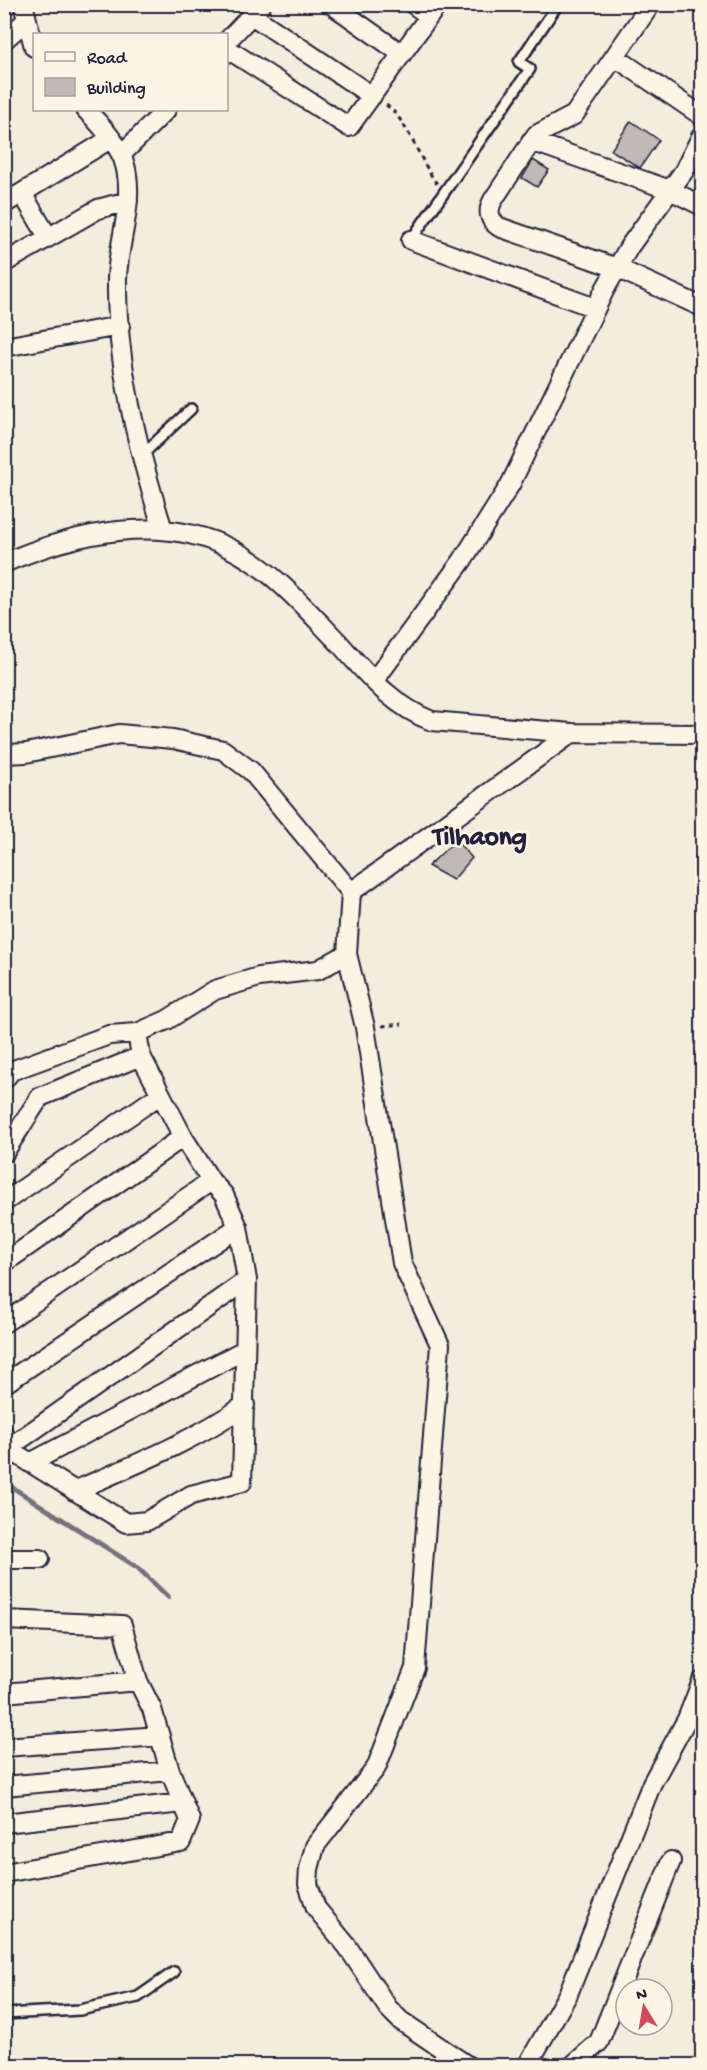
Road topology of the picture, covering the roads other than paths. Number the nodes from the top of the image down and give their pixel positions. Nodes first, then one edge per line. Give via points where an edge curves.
1 (331, 4) edge
2 (413, 4) edge
3 (558, 4) edge
4 (651, 4) edge
5 (258, 10) edge
6 (434, 10) edge
7 (25, 12) edge
8 (4, 40) edge
9 (228, 40) edge
10 (33, 43) edge
11 (228, 49) edge
12 (402, 54) junction
13 (615, 57) junction
14 (372, 96) junction
15 (87, 111) edge
16 (165, 111) edge
17 (702, 116) edge
18 (702, 135) edge
19 (110, 139) junction
20 (531, 141) junction
21 (121, 155) junction
22 (670, 190) junction
23 (22, 193) junction
24 (128, 201) junction
25 (4, 204) edge
26 (702, 206) edge
27 (48, 237) junction
28 (411, 240) joint
29 (4, 263) edge
30 (617, 268) junction
31 (702, 307) edge
32 (595, 308) junction
33 (120, 326) junction
34 (4, 346) edge
35 (191, 409) dead end
36 (140, 456) junction
37 (164, 530) junction
38 (4, 563) edge
39 (374, 681) junction
40 (572, 733) junction
41 (702, 734) edge
42 (4, 754) edge
43 (351, 892) junction
44 (347, 954) junction
45 (136, 1033) junction
46 (141, 1056) junction
47 (4, 1080) edge
48 (161, 1094) junction
49 (183, 1137) junction
50 (4, 1153) edge
51 (211, 1181) junction
52 (4, 1202) edge
53 (238, 1227) junction
54 (4, 1263) edge
55 (247, 1280) junction
56 (4, 1323) edge
57 (244, 1350) junction
58 (4, 1384) edge
59 (245, 1405) junction
60 (5, 1445) edge
61 (30, 1463) junction
62 (74, 1491) junction
63 (4, 1559) edge
64 (40, 1559) dead end
65 (4, 1620) edge
66 (138, 1681) junction
67 (702, 1681) edge
68 (4, 1693) edge
69 (160, 1736) junction
70 (4, 1747) edge
71 (170, 1771) junction
72 (4, 1786) edge
73 (182, 1803) junction
74 (4, 1823) edge
75 (671, 1861) dead end
76 (4, 1873) edge
77 (174, 1972) dead end
78 (4, 2014) edge
79 (468, 2066) edge
80 (527, 2066) edge
81 (572, 2066) edge

1 - 12 street
2 - 6 street
3 - 28 lane via 519,62 530,69
4 - 13 street
5 - 9 street
5 - 14 street
6 - 12 street
7 - 8 street
7 - 10 street
11 - 14 street via 349,127
12 - 14 street
13 - 17 street
13 - 20 street via 574,115 540,130
15 - 19 street
16 - 21 street
18 - 22 street
19 - 21 street
19 - 23 street
20 - 22 street
20 - 30 street via 493,200 489,211 492,220 499,227
21 - 24 street via 127,174
22 - 26 street
22 - 30 street
23 - 25 street
23 - 27 street
24 - 27 street via 98,209
24 - 33 street via 117,279
27 - 29 street
28 - 32 street
30 - 31 street
30 - 32 street
32 - 39 street via 510,485 462,561
33 - 34 street
33 - 36 street via 127,394
35 - 36 lane
36 - 37 street
37 - 38 street via 84,535
37 - 39 street via 211,540 252,562 291,595
39 - 40 street via 397,705 432,721
40 - 41 street
40 - 43 street
42 - 43 street via 119,734 173,739 223,750 251,771
43 - 44 street
44 - 45 street via 318,970 259,977 215,990 167,1020
44 - 79 street via 365,1027 402,1263 440,1345 415,1668 376,1768 315,1846 308,1884 316,1908 388,2008
45 - 46 street
45 - 47 street via 100,1038 11,1071
46 - 48 street
46 - 50 street via 40,1097
48 - 49 street
48 - 52 street
49 - 51 street
49 - 54 street
51 - 53 street via 224,1195
51 - 56 street
53 - 55 street
53 - 58 street
55 - 57 street
55 - 60 street
57 - 59 street
57 - 61 street
59 - 62 street via 172,1449
59 - 62 street via 242,1482 191,1495 147,1521 126,1523
60 - 61 street
61 - 62 street
63 - 64 street
65 - 66 street via 122,1625
66 - 68 street
66 - 69 street
67 - 80 street via 687,1719 652,1783 568,1994
69 - 70 street
69 - 71 street
71 - 72 street
71 - 73 street
73 - 74 street
73 - 76 street via 190,1821 181,1842
75 - 81 street via 599,2042
77 - 78 lane via 138,1997 80,2010

